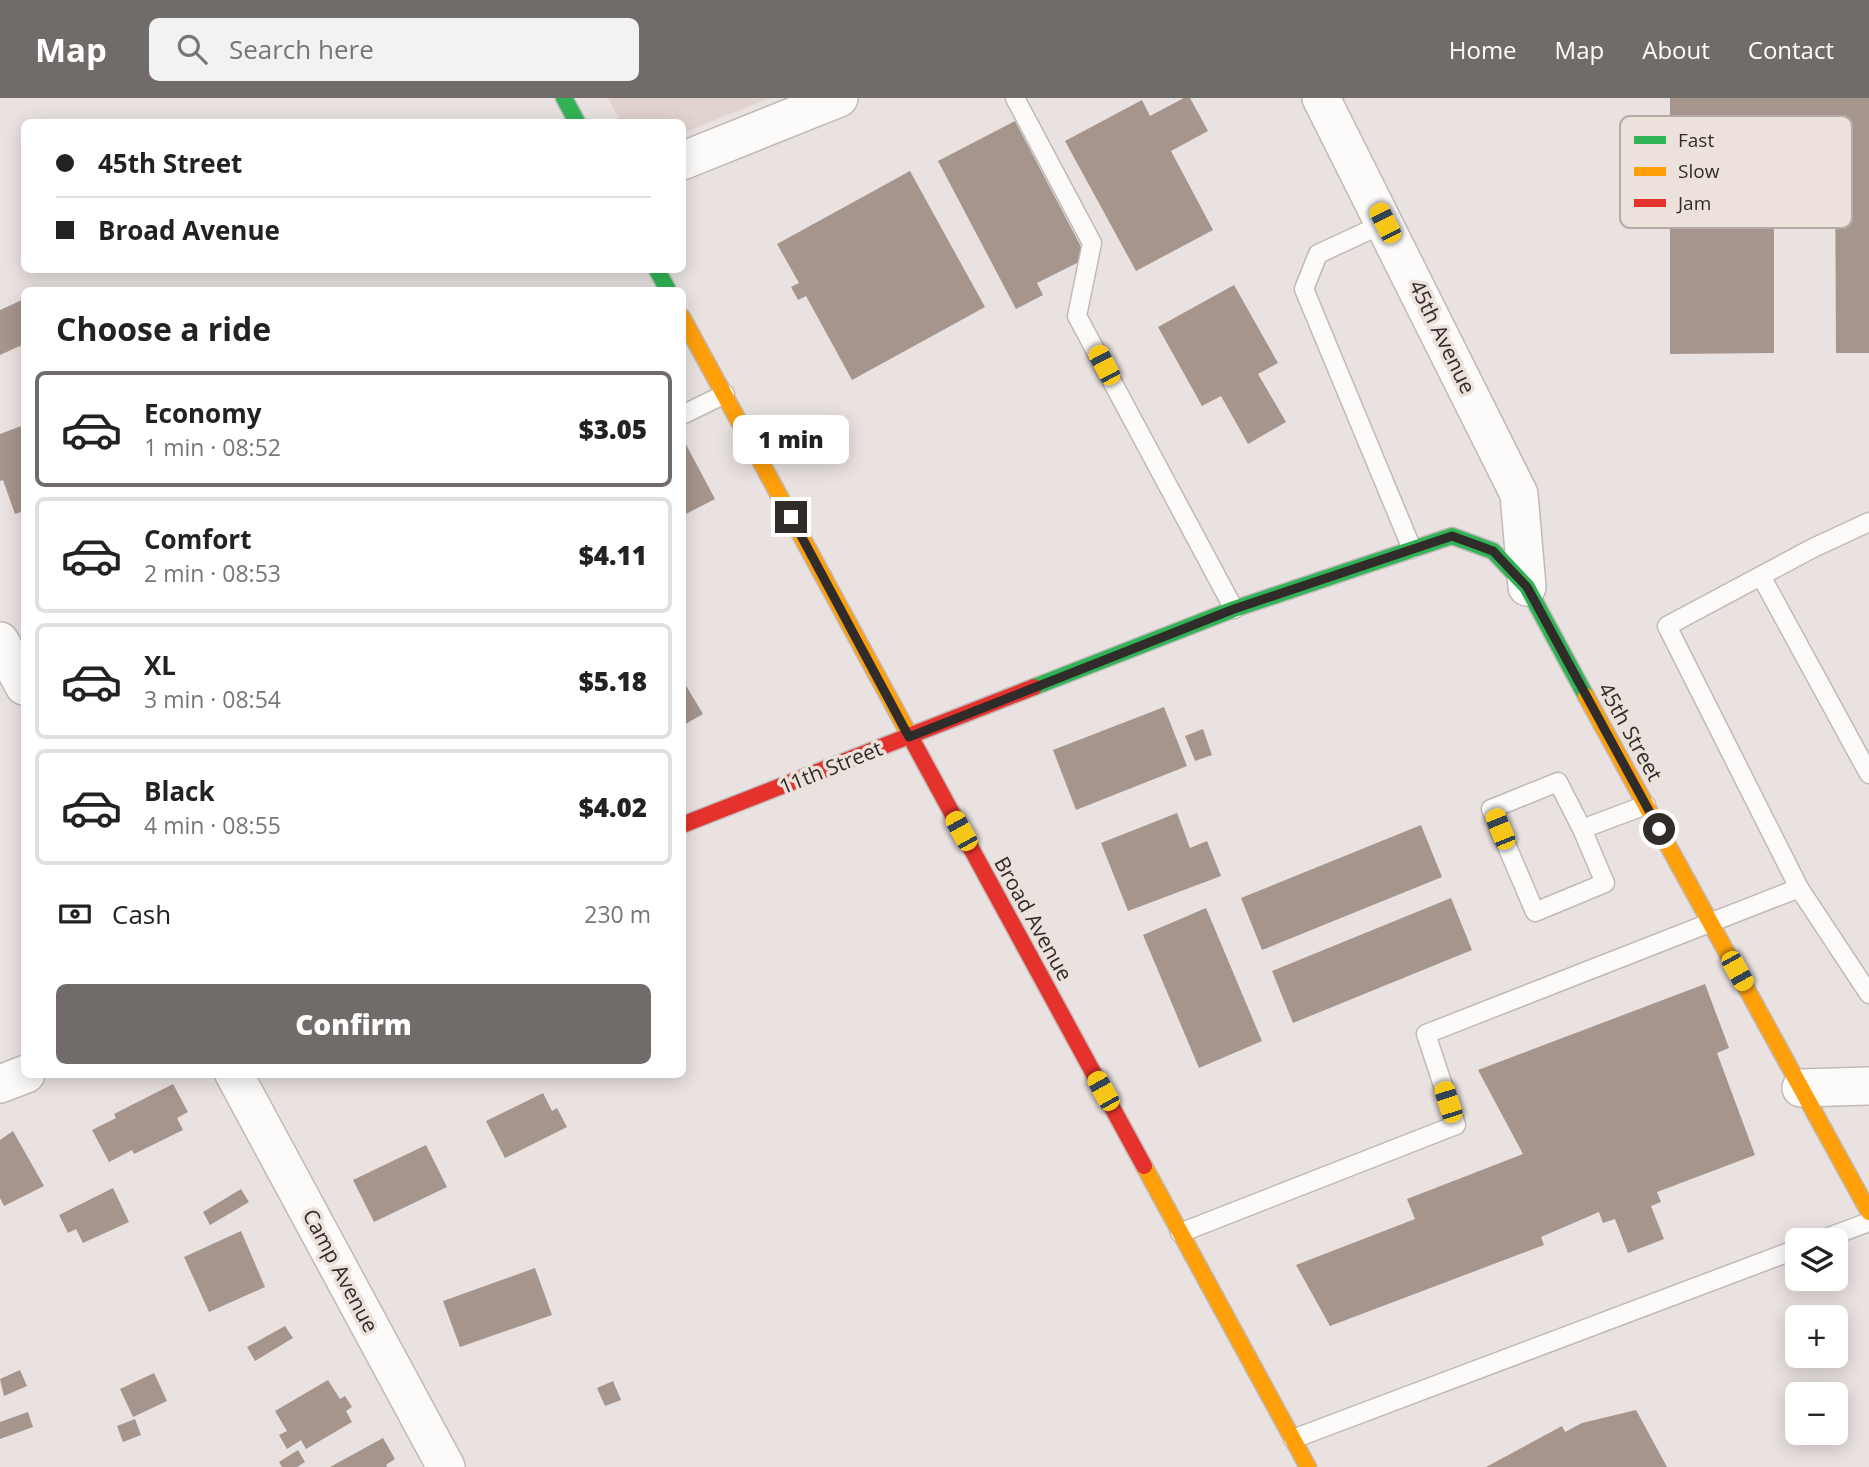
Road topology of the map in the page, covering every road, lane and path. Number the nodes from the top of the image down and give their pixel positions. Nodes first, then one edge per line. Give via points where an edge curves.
1 (564, 98) edge
2 (838, 98) edge
3 (1015, 98) edge
4 (1321, 98) edge
5 (575, 119) edge
6 (686, 159) edge
7 (1385, 223) junction
8 (688, 338) edge
9 (725, 394) junction
10 (686, 413) edge
11 (1869, 522) edge
12 (1452, 536) joint
13 (1412, 549) junction
14 (1761, 576) junction
15 (1527, 587) junction
16 (1234, 609) junction
17 (0, 640) edge
18 (21, 680) edge
19 (909, 737) junction
20 (1869, 774) edge
21 (1646, 805) junction
22 (686, 823) edge
23 (1581, 829) junction
24 (1799, 888) junction
25 (1712, 925) junction
26 (1869, 994) edge
27 (21, 1076) edge
28 (236, 1078) edge
29 (0, 1084) edge
30 (1869, 1086) edge
31 (1801, 1088) junction
32 (1869, 1212) edge
33 (1869, 1222) edge
34 (1848, 1230) edge
35 (1181, 1233) junction
36 (1785, 1254) edge
37 (1293, 1439) junction
38 (446, 1467) edge
39 (1308, 1467) edge

1 - 5 street
2 - 6 street
3 - 16 lane via 1092,243 1077,316
4 - 7 street, 45th Avenue
7 - 13 lane via 1318,254 1304,289
7 - 15 street, 45th Avenue via 1519,494
8 - 9 street, Broad Avenue
9 - 10 lane
9 - 19 street, Broad Avenue
11 - 14 lane
12 - 13 street, 11th Street
12 - 15 street, 45th Street via 1493,551
13 - 16 street, 11th Street
14 - 20 lane
14 - 24 lane via 1667,626
15 - 21 street, 45th Street
16 - 19 street, 11th Street
17 - 18 street
19 - 22 street, 11th Street
19 - 35 street, Broad Avenue
21 - 23 lane
21 - 25 street, 45th Street
23 - 23 lane via 1558,782 1491,808 1535,912 1605,883
24 - 25 lane
24 - 26 lane
25 - 31 street, 45th Street
25 - 35 lane via 1426,1034 1456,1125
27 - 29 street
28 - 38 street, Camp Avenue
30 - 31 street
31 - 32 street
33 - 34 lane
35 - 37 street, Broad Avenue
36 - 37 lane
37 - 39 street, Broad Avenue

